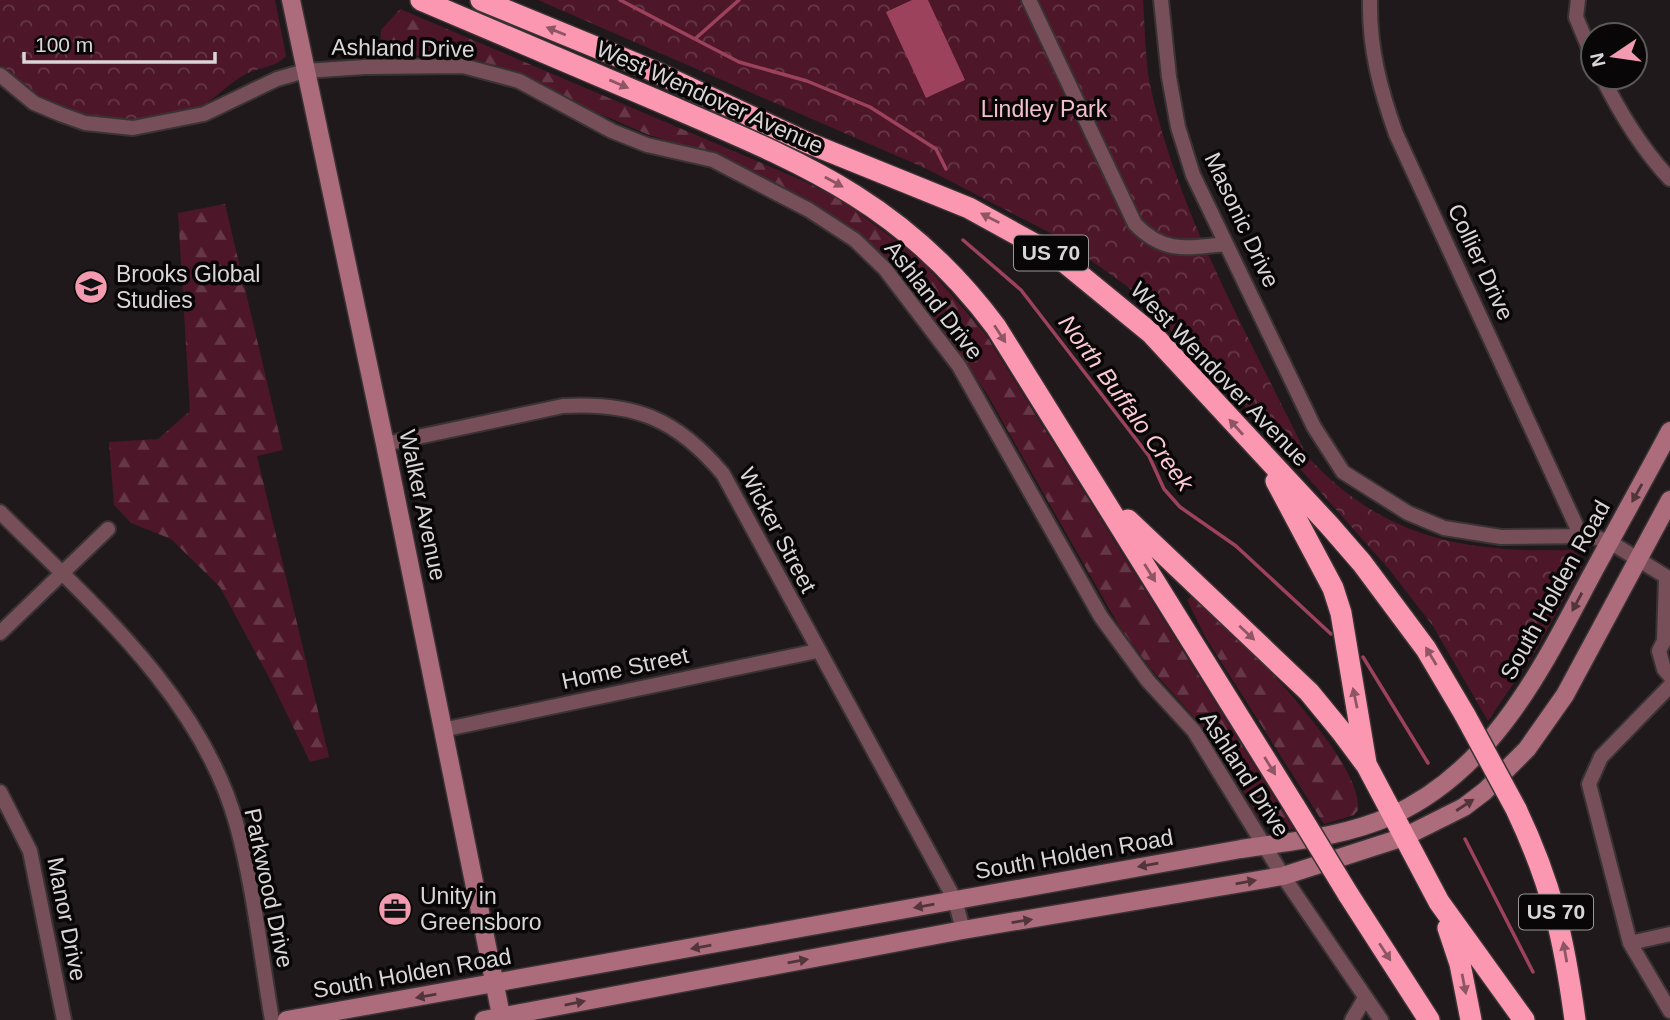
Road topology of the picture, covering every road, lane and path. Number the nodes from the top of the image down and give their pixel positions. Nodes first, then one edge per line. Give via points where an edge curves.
1 (291, 0) edge
2 (421, 0) edge
3 (481, 0) edge
4 (1029, 0) edge
5 (1161, 0) edge
6 (1370, 0) edge
7 (1578, 0) edge
8 (1579, 25) edge
9 (305, 71) junction
10 (0, 75) edge
11 (1609, 91) edge
12 (1670, 179) edge
13 (1226, 244) junction
14 (1670, 431) edge
15 (385, 444) junction
16 (1262, 456) junction
17 (1102, 494) junction
18 (1670, 499) edge
19 (0, 512) edge
20 (108, 529) dead end
21 (1580, 534) junction
22 (1610, 542) junction
23 (1638, 559) junction
24 (62, 573) junction
25 (1668, 578) edge
26 (1667, 632) edge
27 (0, 633) edge
28 (817, 650) junction
29 (1670, 676) edge
30 (1670, 685) edge
31 (442, 730) junction
32 (1367, 765) junction
33 (0, 792) edge
34 (1393, 815) junction
35 (1404, 837) junction
36 (1264, 846) junction
37 (1283, 876) junction
38 (955, 900) junction
39 (1439, 902) junction
40 (963, 930) junction
41 (1670, 934) edge
42 (1630, 943) junction
43 (494, 984) junction
44 (1365, 998) junction
45 (1670, 1011) edge
46 (496, 1019) edge
47 (64, 1020) edge
48 (272, 1020) edge
49 (287, 1020) edge
50 (1352, 1020) edge
51 (1381, 1020) edge
52 (1429, 1020) edge
53 (1471, 1020) edge
54 (1524, 1020) edge
55 (1575, 1020) edge

1 - 9 main road, Walker Avenue
2 -> 17 highway, West Wendover Avenue via 773,151 882,212 926,247 976,301
16 -> 3 highway, West Wendover Avenue / US 70 via 1152,334 1069,265 1020,233
4 - 13 street via 1135,224 1150,240 1170,247
5 - 13 street, Masonic Drive via 1178,127
6 - 21 street, Collier Drive via 1379,87 1396,134
7 - 8 street
9 - 10 street, Ashland Drive via 277,79 204,114 133,128 85,123 60,114 34,103
9 - 15 main road, Walker Avenue
9 - 36 street, Ashland Drive via 463,66 519,81 612,131 647,145 713,160 744,174 855,240 885,269 959,366 1101,617 1132,662 1194,730
11 - 12 street via 1647,155
13 - 21 street, Masonic Drive via 1324,446 1343,472 1375,495 1444,528 1501,537
14 -> 22 main road, South Holden Road
15 - 28 street, Wicker Street via 564,406 616,405 667,423 705,452 723,474
15 - 31 main road, Walker Avenue
32 -> 16 highway via 1333,587
55 -> 16 highway, West Wendover Avenue / US 70, bridge via 1548,881 1465,715 1426,649 1362,563
17 -> 32 highway via 1309,692
17 -> 52 highway, West Wendover Avenue, bridge
18 - 23 main road
19 - 24 street, Parkwood Drive
20 - 24 street
21 - 22 street, Masonic Drive
22 - 23 street, Masonic Drive
22 -> 34 main road, South Holden Road via 1547,659 1502,727 1464,766
23 - 25 street, Masonic Drive
35 -> 23 main road via 1475,799 1527,749 1565,695
24 - 27 street
24 - 48 street, Parkwood Drive via 118,628 159,679 195,732 221,782 246,866
25 - 26 street
26 - 29 street via 1659,651
28 - 31 street, Home Street
28 - 38 street, Wicker Street
30 - 42 street via 1601,757 1589,784
31 - 43 main road, Walker Avenue
32 - 34 highway
33 - 47 street, Manor Drive via 30,850
34 - 35 highway
34 - 36 main road, South Holden Road via 1335,835
35 - 37 main road
35 - 39 highway
36 - 37 street, Ashland Drive
36 -> 38 main road, South Holden Road
40 -> 37 main road
37 - 44 street, Ashland Drive
38 - 40 street, Wicker Street
38 -> 43 main road, South Holden Road
39 -> 53 highway via 1460,964
39 - 54 highway
46 -> 40 main road
41 - 42 street
42 - 45 street
43 - 46 main road, Walker Avenue
43 -> 49 main road, South Holden Road
44 - 50 street
44 - 51 street, Ashland Drive

